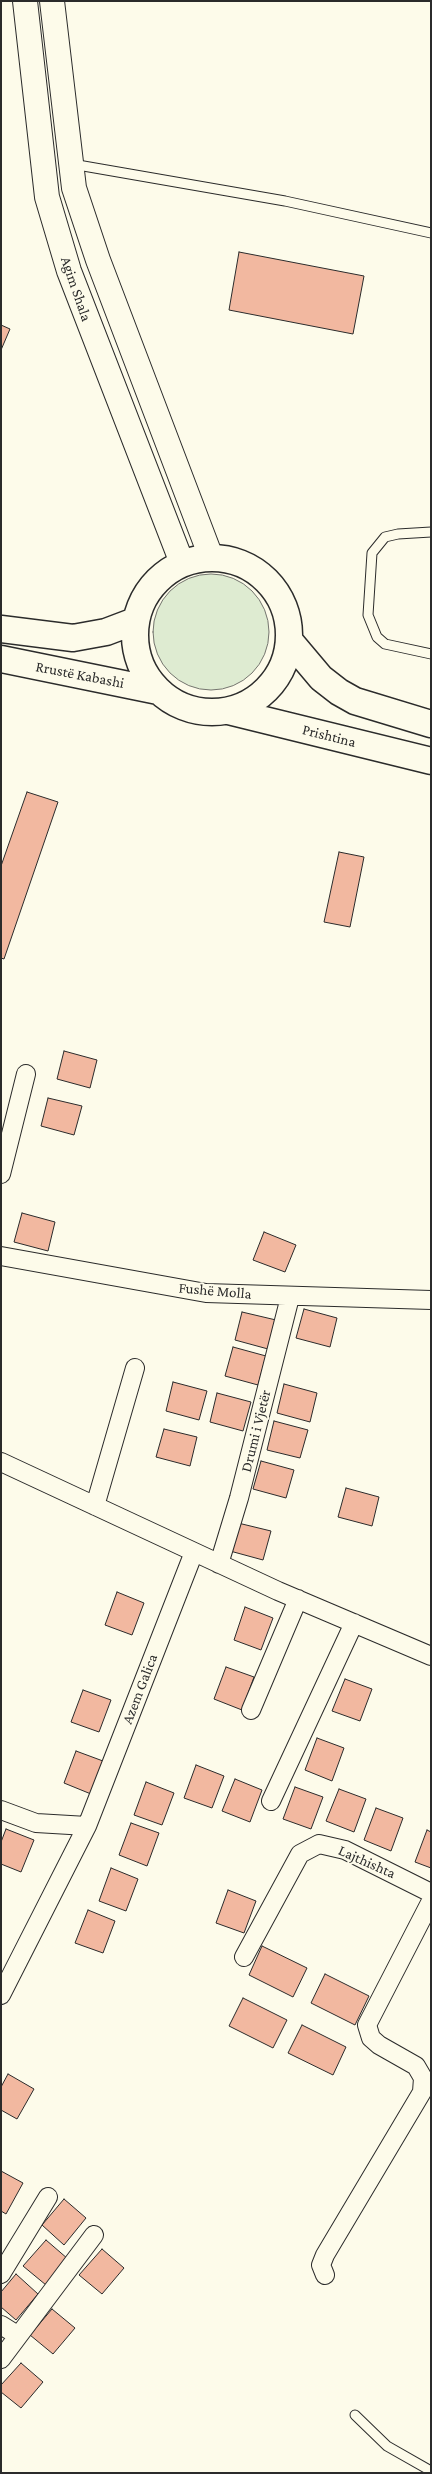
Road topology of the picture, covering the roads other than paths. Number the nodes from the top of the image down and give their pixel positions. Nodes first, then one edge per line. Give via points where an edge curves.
1 (25, 1) edge
2 (52, 1) edge
3 (72, 164) junction
4 (431, 233) edge
5 (431, 532) edge
6 (211, 557) junction
7 (182, 563) junction
8 (135, 621) junction
9 (1, 628) edge
10 (289, 640) junction
11 (431, 654) edge
12 (1, 659) edge
13 (158, 691) junction
14 (228, 711) junction
15 (431, 724) edge
16 (431, 761) edge
17 (26, 1074) dead end
18 (1, 1174) edge
19 (1, 1256) edge
20 (290, 1297) junction
21 (431, 1300) edge
22 (135, 1368) dead end
23 (1, 1462) edge
24 (95, 1506) junction
25 (194, 1552) junction
26 (219, 1564) junction
27 (298, 1599) junction
28 (354, 1623) junction
29 (431, 1656) edge
30 (251, 1710) dead end
31 (271, 1801) dead end
32 (2, 1811) edge
33 (87, 1826) junction
34 (431, 1893) edge
35 (431, 1901) edge
36 (244, 1957) dead end
37 (1, 1995) edge
38 (48, 2197) dead end
39 (94, 2235) dead end
40 (1, 2274) edge
41 (325, 2275) dead end
42 (1, 2325) edge
43 (18, 2335) junction
44 (1, 2359) edge
45 (355, 2415) dead end
46 (431, 2471) edge

1 - 7 main road, Agim Shala via 47,197 72,280
2 - 3 main road, Agim Shala
3 - 4 lane via 285,201
3 - 6 main road, Agim Shala via 74,188 98,260
5 - 11 lane via 385,537 372,553 368,615 377,637 385,644
6 - 7 main road, Prishtina
6 - 10 main road, Prishtina via 246,565 262,575 283,604
7 - 8 main road, Prishtina via 151,586
8 - 9 main road via 106,632 73,638
8 - 13 main road, Prishtina via 135,647 143,671
10 - 14 main road, Prishtina via 284,665 270,686 251,702
10 - 15 main road via 321,678 338,692 355,701
12 - 13 main road, Rrustë Kabashi
13 - 14 main road, Prishtina via 178,705 202,712
14 - 16 main road, Prishtina
17 - 18 street
19 - 20 street, Fushë Molla via 206,1293
20 - 21 street, Fushë Molla
20 - 26 street, Drumi i Vjetër
22 - 24 street
23 - 24 street
24 - 25 street
25 - 26 street
25 - 33 street, Azem Galica
26 - 27 street
27 - 28 street
27 - 30 street
28 - 29 street
28 - 31 street
32 - 33 street via 36,1822
33 - 37 street, Azem Galica
34 - 36 street, Lajthishta via 345,1850 319,1844 300,1854
35 - 41 street via 367,2025 371,2038 379,2045 416,2066 423,2078 422,2092 325,2255 321,2265
38 - 40 street
39 - 43 street
42 - 43 street
43 - 44 street
45 - 46 lane via 387,2446

